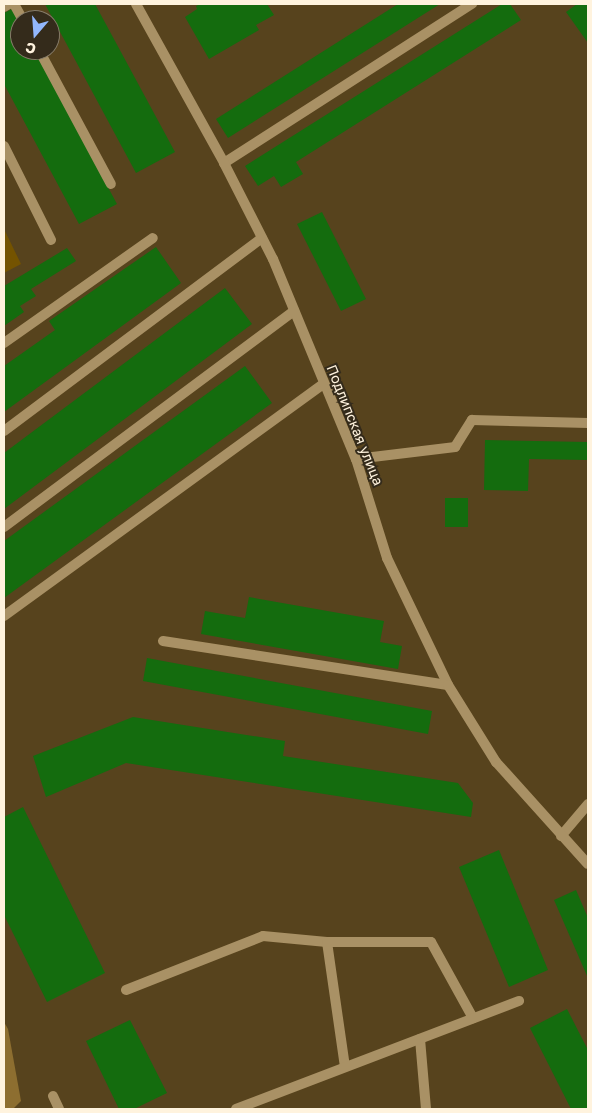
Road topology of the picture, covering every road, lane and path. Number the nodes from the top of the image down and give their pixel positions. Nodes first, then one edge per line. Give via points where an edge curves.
1 (9, 4) edge
2 (136, 4) edge
3 (472, 4) edge
4 (4, 7) edge
5 (44, 60) edge
6 (4, 146) edge
7 (224, 163) junction
8 (111, 184) dead end
9 (153, 238) dead end
10 (262, 238) junction
11 (51, 240) dead end
12 (294, 311) junction
13 (4, 343) edge
14 (323, 384) junction
15 (588, 423) edge
16 (4, 431) edge
17 (356, 459) junction
18 (4, 528) edge
19 (4, 616) edge
20 (163, 640) dead end
21 (448, 685) junction
22 (588, 804) edge
23 (561, 836) junction
24 (588, 864) edge
25 (327, 942) junction
26 (126, 990) dead end
27 (519, 1001) dead end
28 (473, 1018) junction
29 (420, 1039) junction
30 (345, 1067) junction
31 (53, 1096) dead end
32 (59, 1109) edge
33 (236, 1109) edge
34 (426, 1109) edge

1 - 4 street
2 - 7 street, Подлипская улица
3 - 7 street
5 - 8 street
6 - 11 street
7 - 10 street, Подлипская улица
9 - 13 street
10 - 12 street, Подлипская улица
10 - 16 street
12 - 14 street, Подлипская улица
12 - 18 street
14 - 17 street, Подлипская улица
14 - 19 street
15 - 17 street via 472,420 455,448
17 - 21 street, Подлипская улица via 387,558
20 - 21 street
21 - 23 street, Подлипская улица via 496,762
22 - 23 street
23 - 24 street, Подлипская улица
25 - 26 street via 263,936
25 - 28 street via 431,942
25 - 30 street
27 - 28 street
28 - 29 street
29 - 30 street
29 - 34 street
30 - 33 street
31 - 32 street

